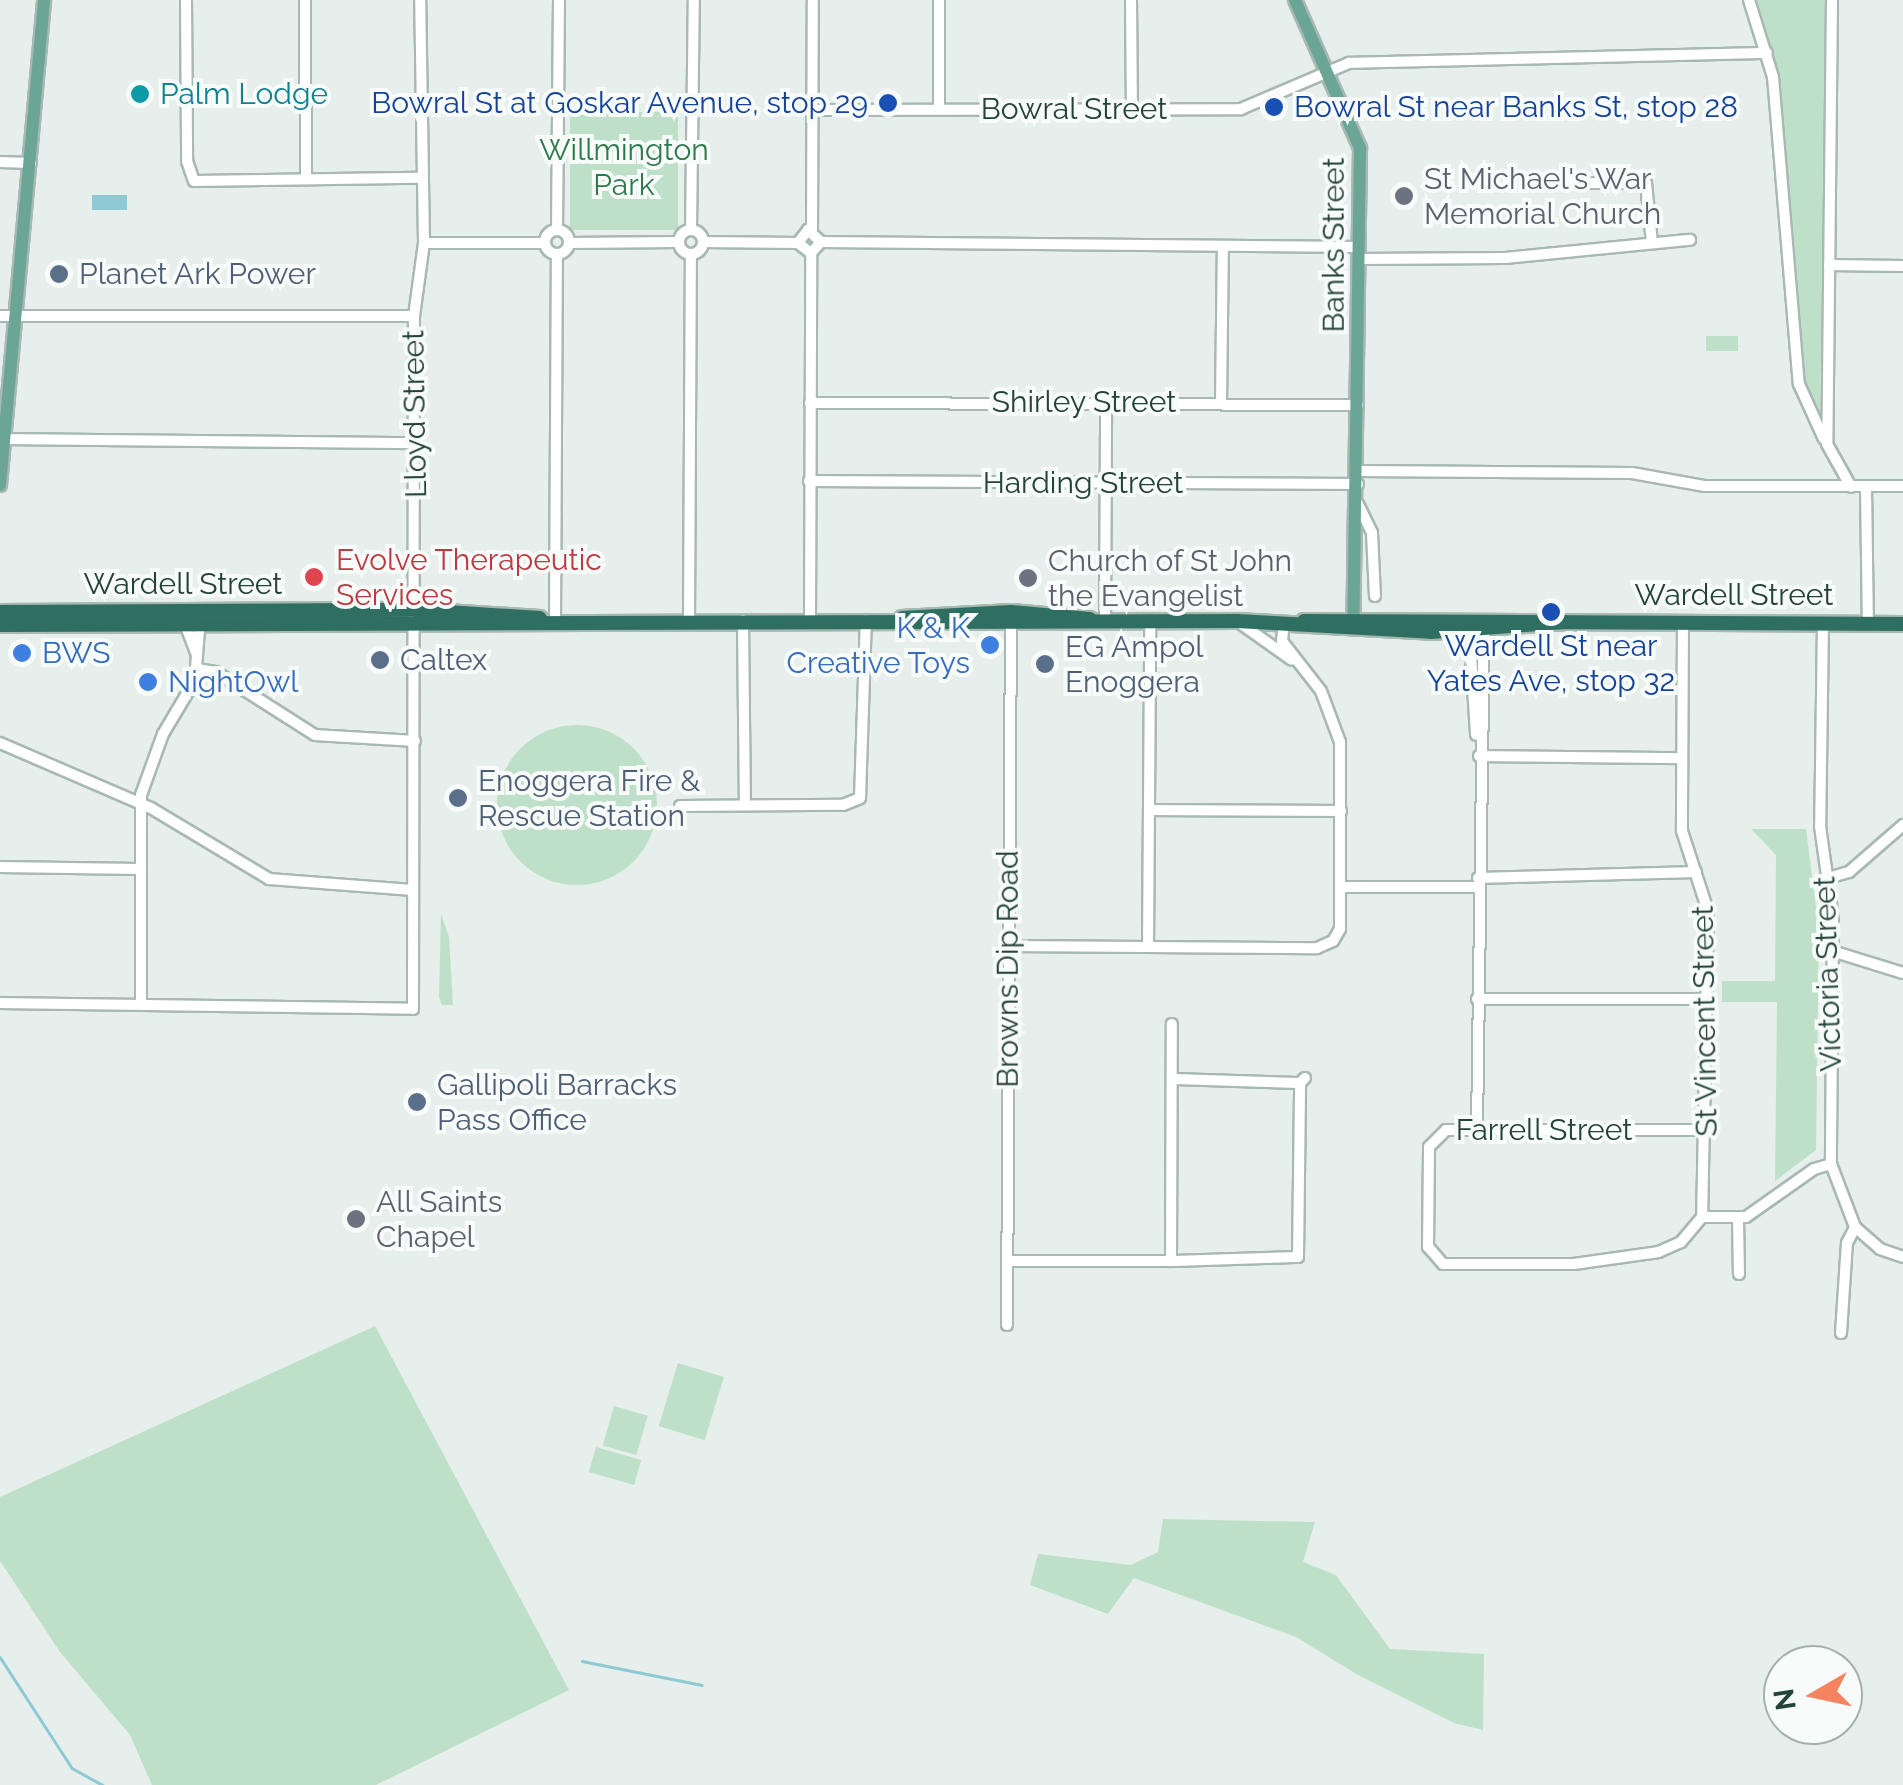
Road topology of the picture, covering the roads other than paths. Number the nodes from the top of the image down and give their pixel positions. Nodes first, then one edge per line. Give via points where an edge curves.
1 (44, 0) edge
2 (186, 0) edge
3 (305, 0) edge
4 (420, 0) edge
5 (558, 0) edge
6 (694, 0) edge
7 (813, 0) edge
8 (939, 0) edge
9 (1131, 0) edge
10 (1295, 0) edge
11 (1749, 0) edge
12 (1832, 0) edge
13 (1767, 53) junction
14 (1329, 72) junction
15 (939, 106) junction
16 (1132, 109) junction
17 (812, 110) junction
18 (0, 162) edge
19 (31, 163) junction
20 (306, 178) junction
21 (420, 178) junction
22 (1540, 183) dead end
23 (557, 230) junction
24 (691, 230) junction
25 (812, 230) junction
26 (1690, 240) dead end
27 (545, 242) junction
28 (679, 242) junction
29 (703, 242) junction
30 (821, 242) junction
31 (424, 243) junction
32 (570, 243) junction
33 (798, 243) junction
34 (1652, 243) junction
35 (1224, 246) junction
36 (811, 253) junction
37 (1359, 253) junction
38 (691, 254) junction
39 (556, 255) junction
40 (1829, 265) junction
41 (1903, 266) edge
42 (19, 315) junction
43 (0, 316) edge
44 (414, 316) junction
45 (810, 402) junction
46 (1106, 402) junction
47 (1222, 402) junction
48 (1358, 405) junction
49 (6, 439) junction
50 (416, 443) junction
51 (1827, 444) junction
52 (1, 459) edge
53 (1358, 478) junction
54 (809, 481) junction
55 (1106, 483) junction
56 (0, 485) edge
57 (1851, 486) junction
58 (1903, 486) edge
59 (1866, 487) junction
60 (1358, 504) junction
61 (1375, 596) dead end
62 (200, 617) junction
63 (415, 617) junction
64 (550, 619) junction
65 (689, 619) junction
66 (1011, 619) junction
67 (743, 620) junction
68 (810, 620) junction
69 (866, 620) junction
70 (1102, 621) junction
71 (1150, 621) junction
72 (1236, 622) junction
73 (1292, 622) junction
74 (1683, 622) junction
75 (1358, 623) junction
76 (1823, 623) junction
77 (2, 624) edge
78 (185, 624) junction
79 (1868, 624) junction
80 (1903, 624) edge
81 (1476, 625) junction
82 (1293, 660) junction
83 (197, 662) junction
84 (415, 741) junction
85 (0, 743) edge
86 (1479, 751) junction
87 (1682, 758) junction
88 (745, 803) junction
89 (141, 804) junction
90 (680, 806) dead end
91 (1149, 810) junction
92 (1341, 811) junction
93 (1903, 825) edge
94 (0, 866) edge
95 (140, 868) junction
96 (1696, 872) junction
97 (1828, 878) junction
98 (1478, 882) junction
99 (1340, 886) junction
100 (414, 890) junction
101 (1008, 946) junction
102 (1148, 947) junction
103 (1832, 951) junction
104 (1903, 974) edge
105 (1477, 999) junction
106 (1708, 999) junction
107 (0, 1003) edge
108 (140, 1003) junction
109 (1172, 1024) dead end
110 (1172, 1078) junction
111 (1477, 1130) junction
112 (1707, 1130) junction
113 (1831, 1164) junction
114 (1702, 1217) junction
115 (1738, 1219) junction
116 (1855, 1227) junction
117 (1903, 1257) edge
118 (1007, 1261) junction
119 (1171, 1261) junction
120 (1738, 1274) dead end
121 (1007, 1326) dead end
122 (1841, 1333) dead end

1 - 19 main road
2 - 20 street via 187,161 194,181
3 - 20 street
4 - 21 street, Lloyd Street
5 - 23 street
6 - 24 street
7 - 17 street
8 - 15 street
9 - 16 street
10 - 14 main road, Banks Street
11 - 13 street
12 - 40 street
13 - 14 street, Bowral Street via 1357,62
13 - 51 street via 1799,384
14 - 16 street, Bowral Street via 1254,106
14 - 37 main road, Banks Street via 1358,139
15 - 16 street, Bowral Street
15 - 17 street, Bowral Street
17 - 25 street
18 - 19 street
19 - 42 main road
20 - 21 street
21 - 31 street, Lloyd Street
22 - 34 street via 1646,183
23 - 27 street
23 - 32 street
24 - 28 street
24 - 29 street
25 - 30 street
25 - 33 street
26 - 34 street
27 - 31 street
27 - 39 street
28 - 32 street
28 - 38 street
29 - 33 street
29 - 38 street
30 - 35 street
30 - 36 street
31 - 44 street, Lloyd Street
32 - 39 street
33 - 36 street
34 - 37 street via 1505,258
35 - 37 street
35 - 47 street
36 - 45 street
37 - 48 main road, Banks Street
38 - 65 street
39 - 64 street
40 - 41 street
40 - 51 street
42 - 43 street
42 - 44 street
42 - 49 main road
44 - 50 street, Lloyd Street
45 - 46 street, Shirley Street
45 - 54 street
46 - 47 street, Shirley Street
46 - 55 street
47 - 48 street, Shirley Street
48 - 53 main road, Banks Street
49 - 50 street
49 - 52 main road
50 - 63 street, Lloyd Street
51 - 57 street
52 - 56 main road
53 - 55 street, Harding Street
53 - 57 street, Harding Street via 1632,473 1704,486
53 - 60 main road, Banks Street
54 - 55 street, Harding Street
54 - 68 street
55 - 70 street
57 - 59 street, Harding Street
58 - 59 street, Harding Street
59 - 79 street
60 - 61 street, Banks Street via 1372,533
60 - 75 main road, Banks Street
62 - 63 highway, Wardell Street
62 - 77 highway, Wardell Street
62 - 78 highway, Wardell Street
62 - 83 street
63 - 64 highway, Wardell Street
63 - 84 street, Lloyd Street
64 - 65 highway, Wardell Street
65 - 67 highway, Wardell Street
66 - 69 highway, Wardell Street
66 - 70 highway, Wardell Street
66 - 101 street, Browns Dip Road
67 - 68 highway, Wardell Street
67 - 88 street
68 - 69 highway, Wardell Street
69 - 88 street via 865,791 843,805
70 - 71 highway, Wardell Street
71 - 72 highway, Wardell Street
71 - 91 street
72 - 73 highway, Wardell Street
72 - 82 street
73 - 75 highway, Wardell Street
73 - 82 street via 1282,641
74 - 76 highway, Wardell Street
74 - 81 highway, Wardell Street
74 - 87 street, St Vincent Street
75 - 81 highway, Wardell Street
76 - 79 highway, Wardell Street
76 - 97 street, Victoria Street via 1820,826
77 - 78 highway, Wardell Street
78 - 83 street
79 - 80 highway, Wardell Street
81 - 86 street
82 - 92 street via 1321,691 1338,733
83 - 84 street via 316,735
83 - 89 street via 163,734
84 - 100 street, Lloyd Street
85 - 89 street
86 - 87 street
86 - 98 street
87 - 96 street, St Vincent Street via 1682,831
88 - 90 street
89 - 95 street
89 - 100 street via 269,879
91 - 92 street
91 - 102 street
92 - 99 street
93 - 97 street via 1849,872
94 - 95 street
95 - 108 street
96 - 98 street via 1678,878
96 - 106 street, St Vincent Street via 1708,908
97 - 103 street, Victoria Street
98 - 99 street
98 - 105 street
99 - 102 street via 1340,929 1333,942 1317,948
100 - 108 street, Lloyd Street via 412,1009
101 - 102 street
101 - 118 street, Browns Dip Road
103 - 104 street
103 - 113 street, Victoria Street
105 - 106 street
105 - 111 street
106 - 112 street, St Vincent Street
107 - 108 street
109 - 110 street
110 - 119 street
110 - 119 street via 1302,1080 1298,1258
111 - 112 street, Farrell Street
111 - 114 street, Farrell Street via 1443,1130 1430,1143 1428,1247 1439,1262 1574,1264 1659,1252 1681,1242
112 - 114 street, St Vincent Street
113 - 115 street
113 - 116 street, Victoria Street
114 - 115 street
115 - 120 street
116 - 117 street, Victoria Street via 1880,1249
116 - 122 street via 1846,1243
118 - 119 street
118 - 121 street, Browns Dip Road

